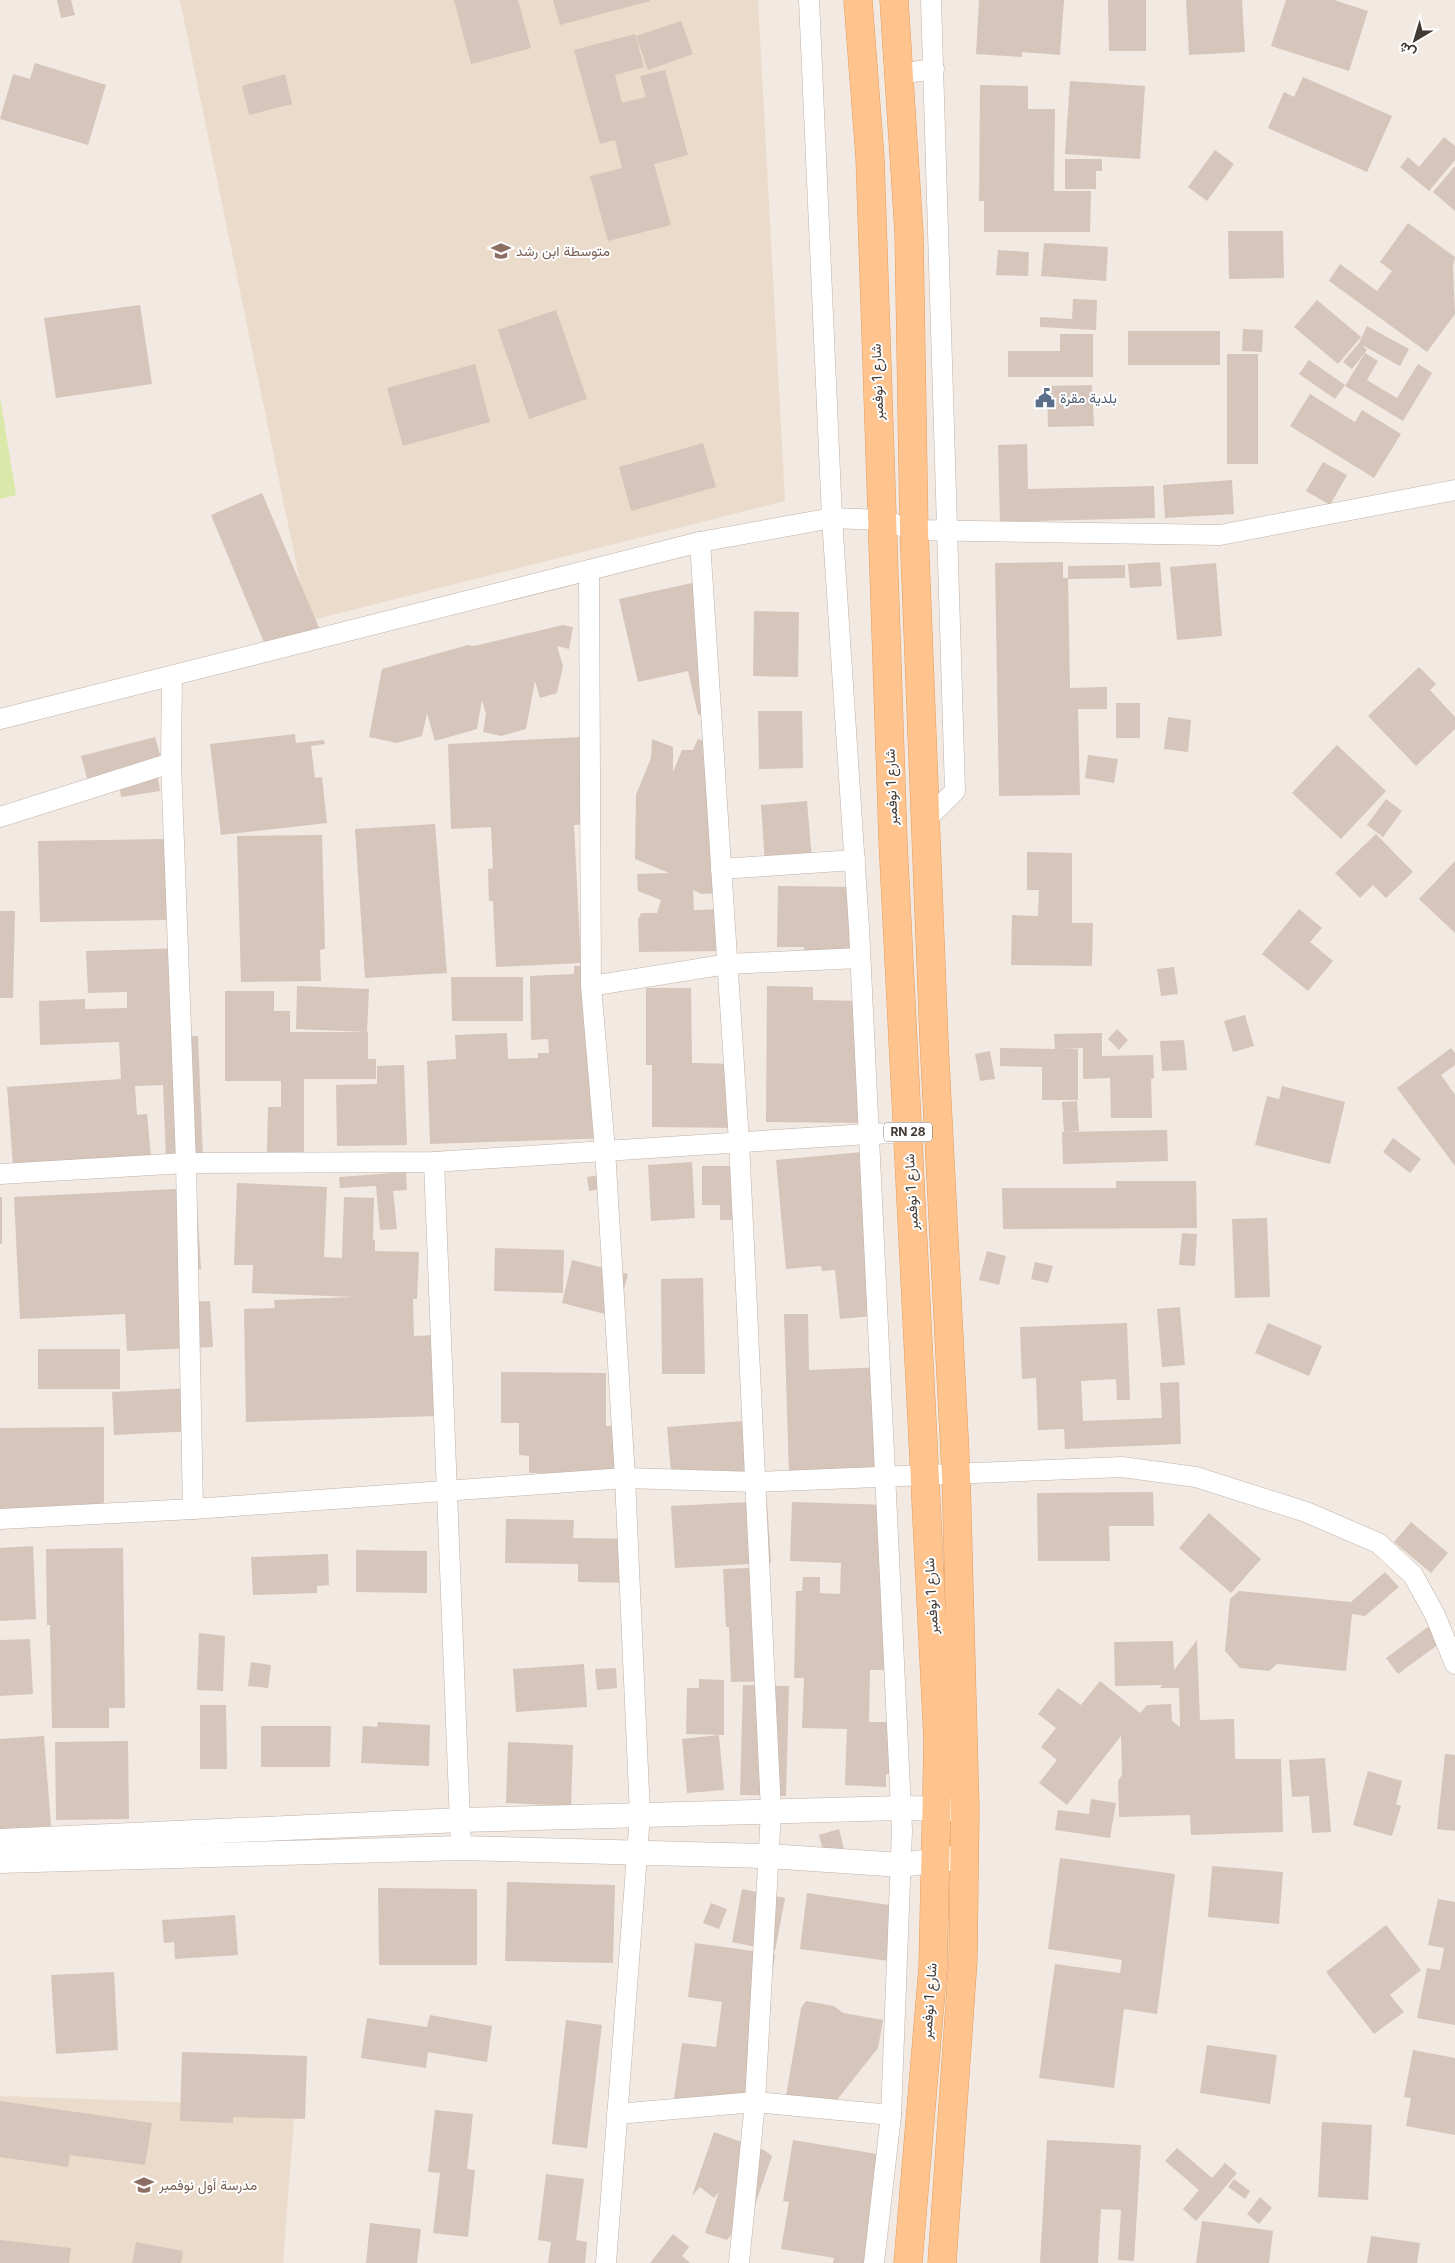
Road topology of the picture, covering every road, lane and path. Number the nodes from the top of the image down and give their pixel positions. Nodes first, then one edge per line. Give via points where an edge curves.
1 (809, 0) edge
2 (858, 0) edge
3 (894, 0) edge
4 (931, 0) edge
5 (934, 69) junction
6 (899, 74) junction
7 (1455, 490) edge
8 (832, 518) junction
9 (882, 520) junction
10 (914, 530) junction
11 (947, 531) junction
12 (700, 542) junction
13 (589, 570) junction
14 (172, 676) junction
15 (0, 719) edge
16 (171, 763) junction
17 (0, 816) edge
18 (925, 821) junction
19 (855, 860) junction
20 (721, 869) junction
21 (860, 958) junction
22 (728, 964) junction
23 (591, 986) junction
24 (908, 1131) junction
25 (939, 1132) junction
26 (868, 1134) junction
27 (739, 1142) junction
28 (605, 1150) junction
29 (434, 1162) junction
30 (186, 1163) junction
31 (0, 1174) edge
32 (925, 1475) junction
33 (956, 1476) junction
34 (884, 1477) junction
35 (625, 1478) junction
36 (756, 1482) junction
37 (448, 1491) junction
38 (193, 1509) junction
39 (0, 1519) edge
40 (1455, 1664) edge
41 (901, 1808) junction
42 (936, 1809) junction
43 (965, 1809) junction
44 (771, 1811) junction
45 (640, 1815) junction
46 (460, 1820) junction
47 (0, 1841) edge
48 (461, 1848) junction
49 (636, 1853) junction
50 (768, 1856) junction
51 (964, 1857) junction
52 (935, 1858) junction
53 (0, 1861) edge
54 (901, 1865) junction
55 (755, 2102) junction
56 (617, 2114) junction
57 (892, 2115) junction
58 (606, 2263) edge
59 (740, 2263) edge
60 (874, 2263) edge
61 (908, 2263) edge
62 (942, 2263) edge

1 - 8 street
2 - 9 main road, شارع 1 نوفمبر / RN 28 via 870,158
3 - 6 main road, شارع 1 نوفمبر / RN 28
4 - 5 street
5 - 6 street
5 - 11 street
6 - 10 main road, شارع 1 نوفمبر / RN 28 via 909,233
7 - 11 street via 1220,535
8 - 9 street
8 - 12 street
8 - 19 street
9 - 10 street
9 - 24 main road, شارع 1 نوفمبر / RN 28 via 893,842
10 - 11 street
10 - 18 main road, شارع 1 نوفمبر / RN 28
11 - 18 street via 955,791
12 - 13 street
12 - 20 street
13 - 14 street
13 - 23 street
14 - 15 street
14 - 16 street
16 - 17 street
16 - 30 street
18 - 25 main road, شارع 1 نوفمبر / RN 28
19 - 20 street
19 - 21 street
20 - 22 street
21 - 22 street
21 - 26 street
22 - 23 street
22 - 27 street
23 - 28 street
24 - 25 street
24 - 26 street
24 - 32 main road, شارع 1 نوفمبر / RN 28
25 - 33 main road, شارع 1 نوفمبر / RN 28
26 - 27 street
26 - 34 street
27 - 28 street
27 - 36 street
28 - 29 street
28 - 35 street
29 - 30 street
29 - 37 street
30 - 31 street
30 - 38 street
32 - 33 street
32 - 34 street
32 - 42 main road, شارع 1 نوفمبر / RN 28 via 938,1741
33 - 40 street via 1122,1467 1196,1477 1306,1512 1378,1543 1413,1575 1435,1615
33 - 43 main road, شارع 1 نوفمبر / RN 28
34 - 36 street
34 - 41 street
35 - 36 street
35 - 37 street
35 - 45 street
36 - 44 street
37 - 38 street
37 - 46 street
38 - 39 street
41 - 42 street
41 - 44 street
41 - 54 street
42 - 43 street
42 - 52 main road, شارع 1 نوفمبر / RN 28
43 - 51 main road, شارع 1 نوفمبر / RN 28
44 - 45 street
44 - 50 street
45 - 46 street
45 - 49 street
46 - 47 street
46 - 48 street
48 - 49 street
48 - 53 street
49 - 50 street
49 - 56 street
50 - 54 street
50 - 55 street
51 - 52 street
51 - 62 main road, شارع 1 نوفمبر / RN 28 via 964,1960
52 - 54 street
52 - 61 main road, شارع 1 نوفمبر / RN 28 via 932,1967
54 - 57 street
55 - 56 street
55 - 57 street
55 - 59 street
56 - 58 street
57 - 60 street

